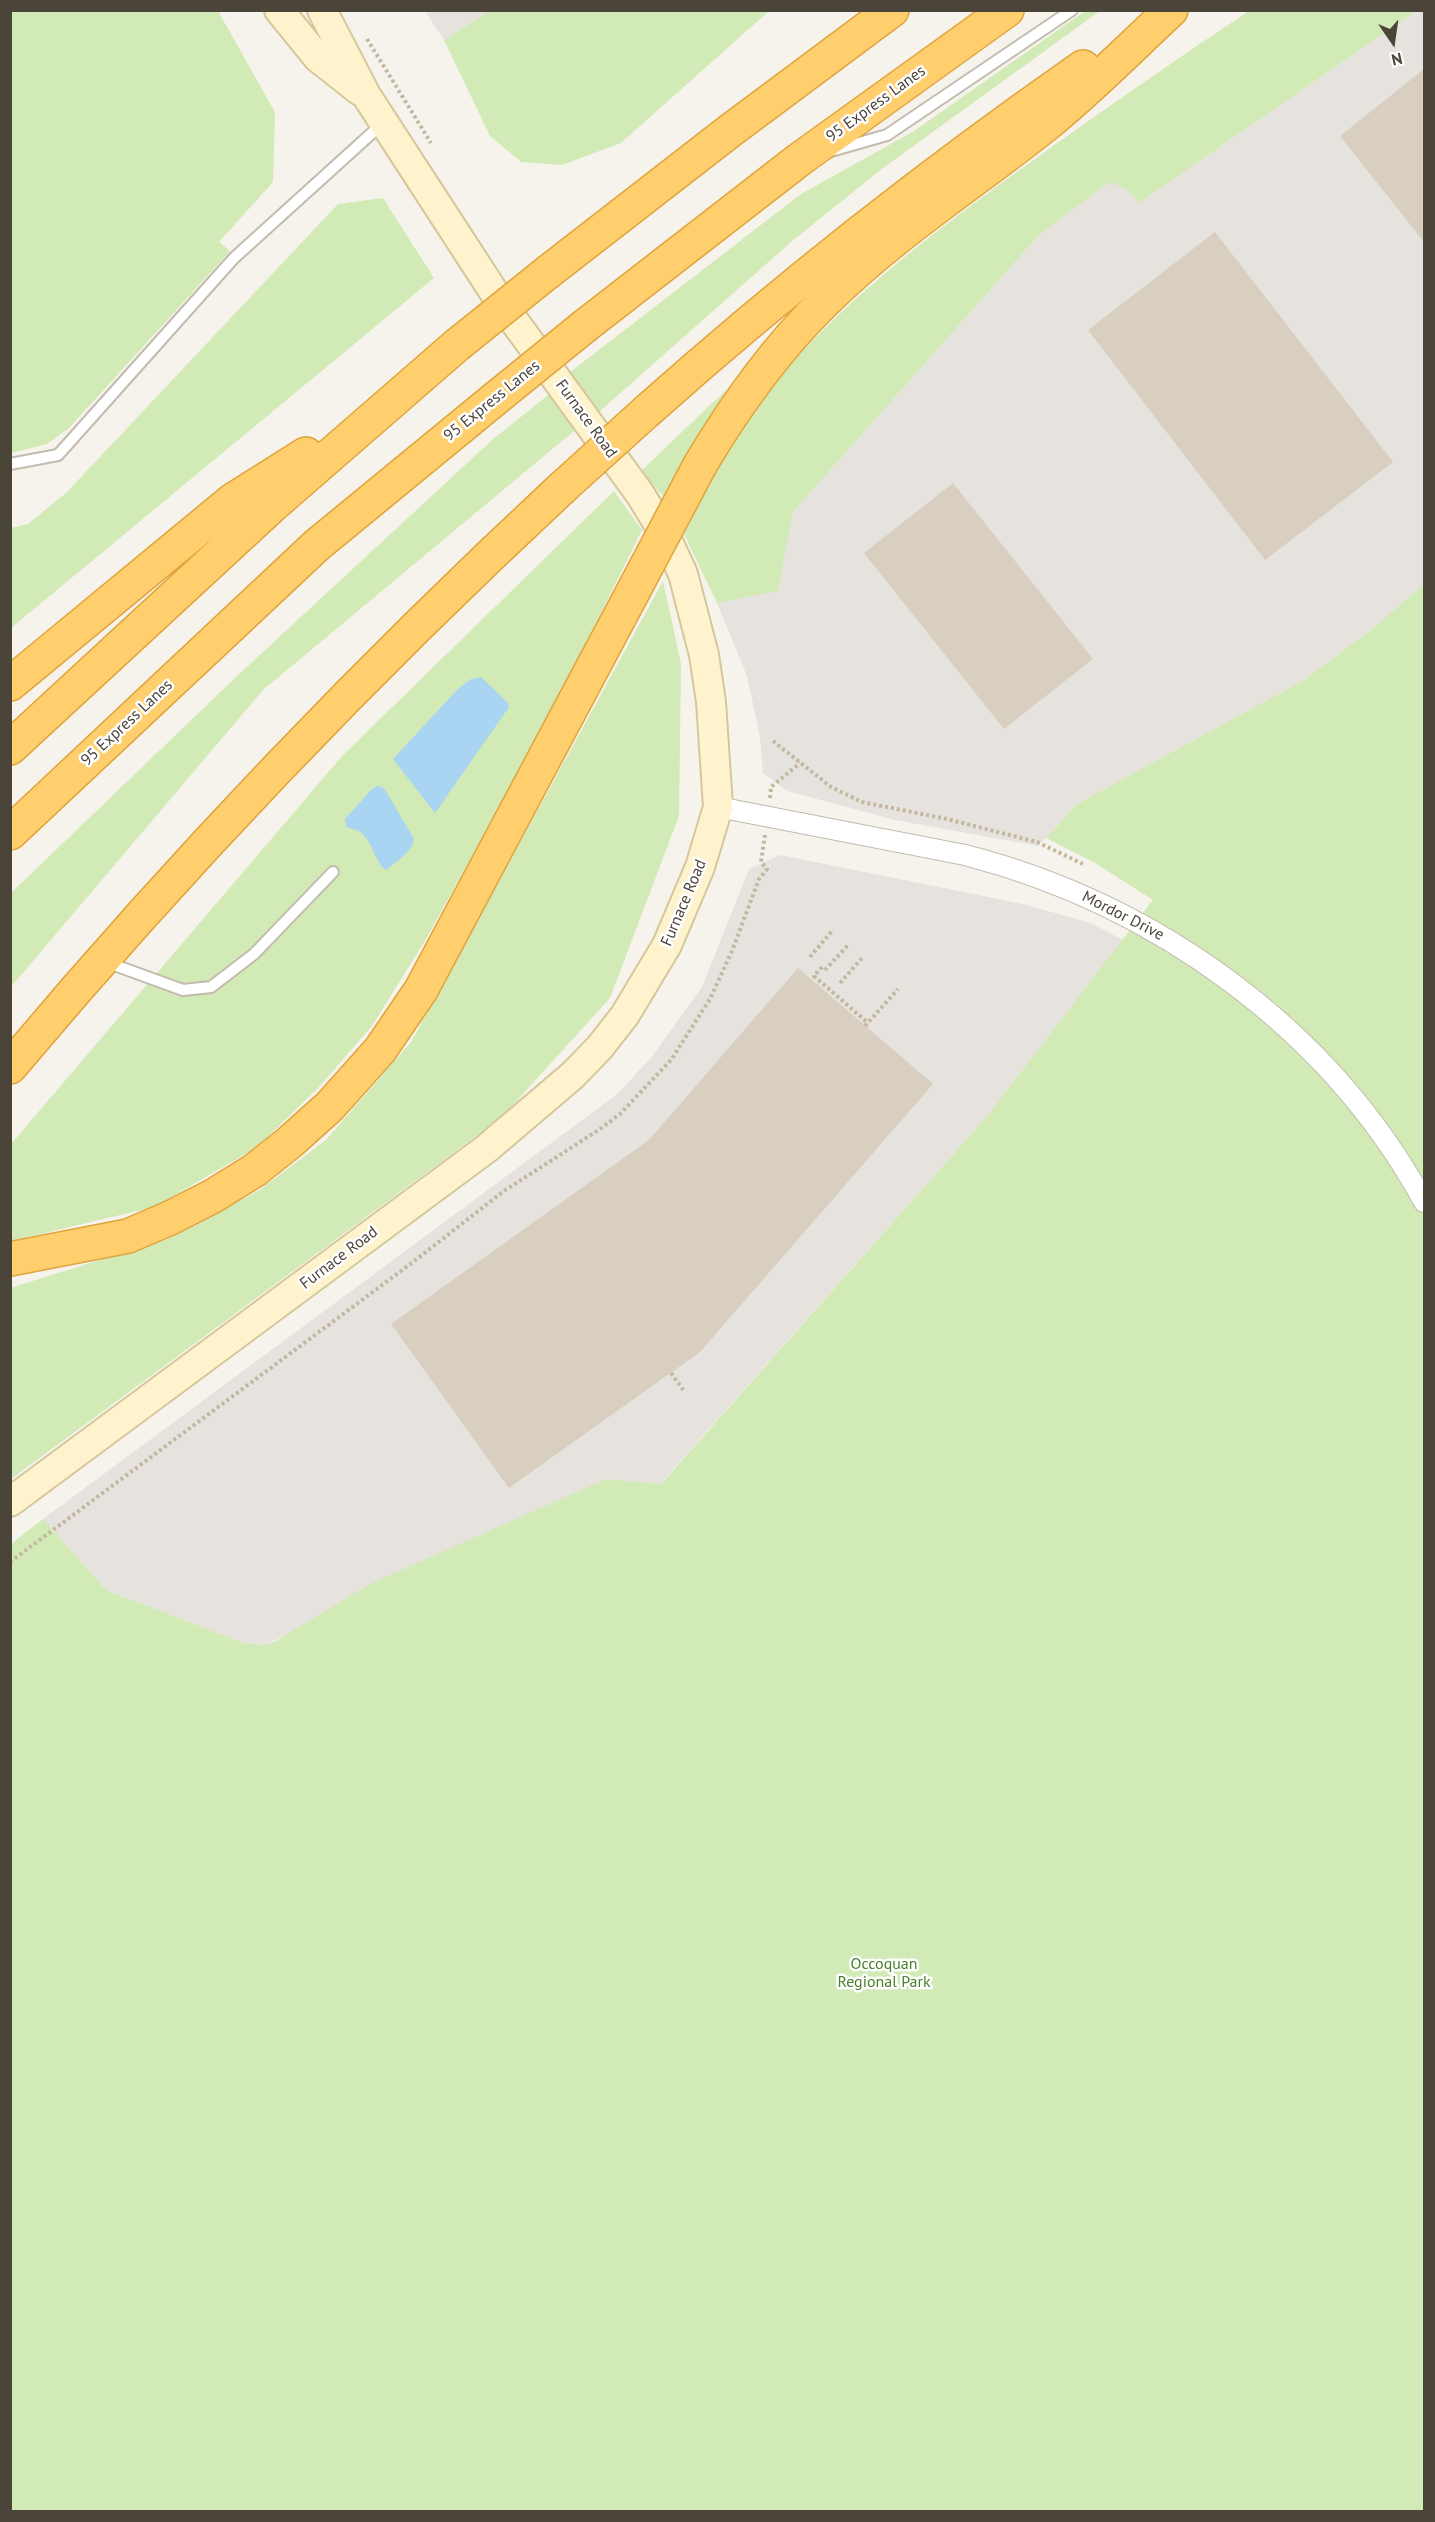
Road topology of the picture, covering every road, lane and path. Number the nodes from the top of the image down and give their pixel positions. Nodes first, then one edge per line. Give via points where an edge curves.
1 (279, 10) edge
2 (322, 10) edge
3 (892, 10) edge
4 (1007, 10) edge
5 (1072, 10) edge
6 (1165, 10) edge
7 (1171, 10) edge
8 (361, 30) dead end
9 (366, 96) junction
10 (383, 123) junction
11 (431, 142) dead end
12 (800, 159) junction
13 (389, 402) junction
14 (10, 464) edge
15 (10, 684) edge
16 (774, 741) dead end
17 (10, 748) edge
18 (800, 763) junction
19 (771, 787) dead end
20 (718, 807) junction
21 (10, 834) edge
22 (761, 862) dead end
23 (1083, 864) dead end
24 (333, 872) dead end
25 (833, 930) dead end
26 (849, 944) dead end
27 (810, 957) dead end
28 (863, 957) dead end
29 (100, 960) junction
30 (840, 983) dead end
31 (898, 988) dead end
32 (10, 1067) edge
33 (1425, 1202) edge
34 (10, 1259) edge
35 (671, 1373) dead end
36 (684, 1391) dead end
37 (10, 1502) edge
38 (10, 1562) edge

1 - 9 main road, Furnace Road via 318,58
2 - 9 main road, Furnace Road
3 - 13 highway, bridge via 548,272
4 - 12 highway, 95 Express Lanes
5 - 12 lane via 888,135
6 - 29 highway, bridge via 1020,111 840,247 647,411 450,592 317,724
7 - 34 highway, bridge via 1044,126 879,254 824,302 754,382 700,465 421,990 380,1050 330,1106 255,1170 170,1218 128,1236
8 - 11 path
9 - 10 main road, Furnace Road
10 - 14 lane via 234,258 58,455
10 - 20 main road, Furnace Road via 501,303 664,533 683,574 702,645 711,702
12 - 21 highway, 95 Express Lanes, bridge via 586,325 317,545
13 - 15 highway via 233,500
13 - 17 highway
16 - 18 path
18 - 19 path
18 - 23 path via 831,787 862,802 1037,842
20 - 33 street, Mordor Drive via 1004,865 1103,904 1150,928 1244,991 1292,1033 1380,1132
20 - 37 main road, Furnace Road via 700,867 653,972 625,1015 573,1075 486,1149
22 - 38 path via 767,869 759,879 710,999 680,1049 631,1104 600,1129 504,1191
24 - 29 lane via 254,954 211,987 183,990
25 - 27 path
26 - 31 path via 814,976 867,1024
28 - 30 path
29 - 32 highway
35 - 36 path

